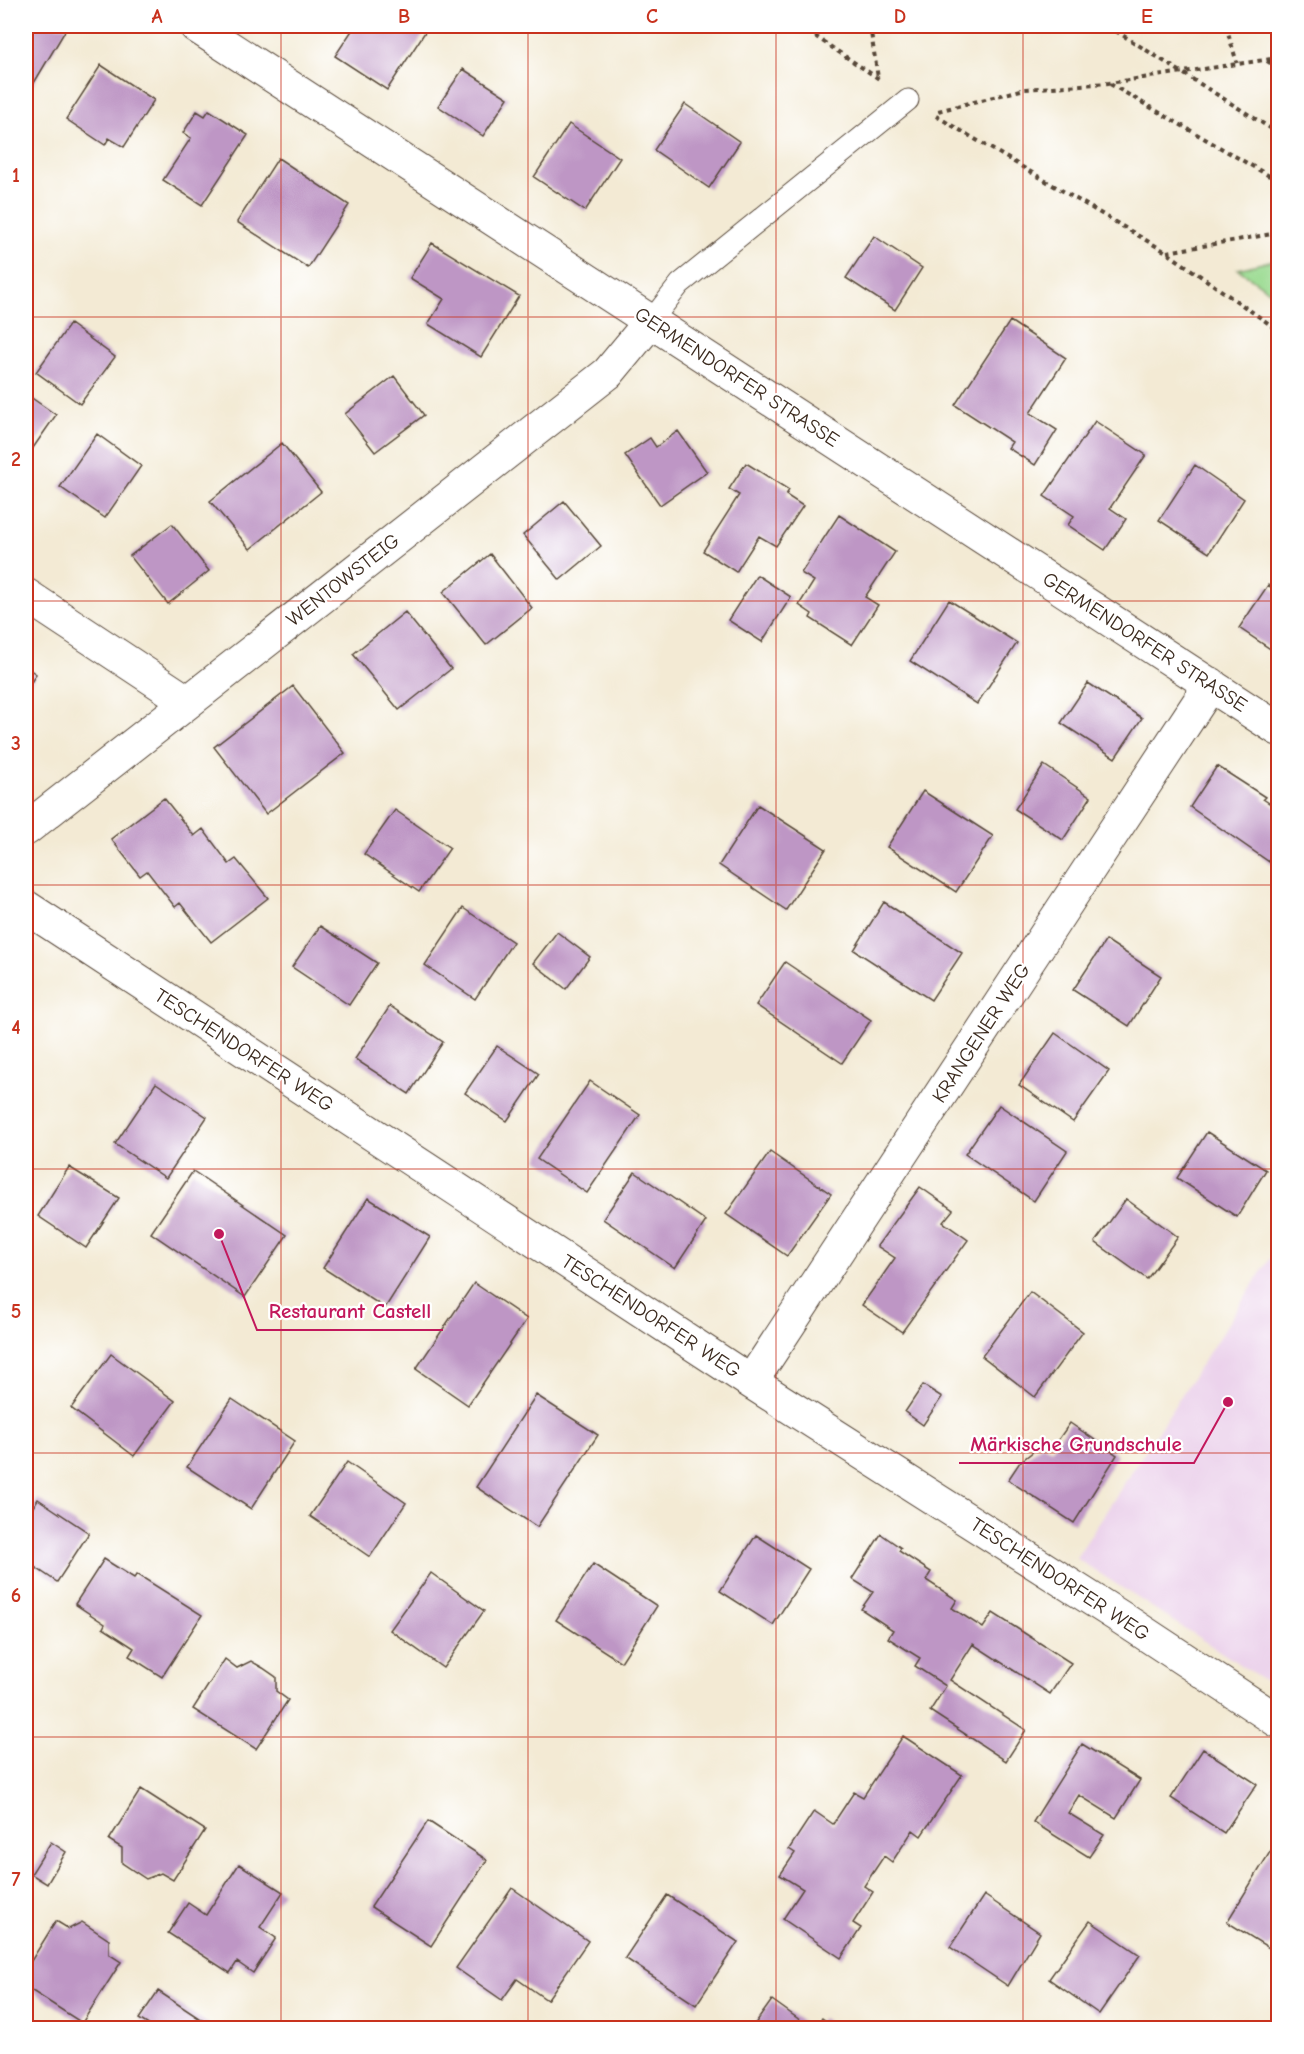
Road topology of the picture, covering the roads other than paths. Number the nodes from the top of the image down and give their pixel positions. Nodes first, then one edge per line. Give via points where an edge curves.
1 (196, 26) edge
2 (908, 100) road end
3 (651, 321) junction
4 (26, 595) edge
5 (1211, 684) junction
6 (188, 702) junction
7 (1278, 729) edge
8 (26, 829) edge
9 (26, 907) edge
10 (751, 1382) junction
11 (1278, 1721) edge

1 - 3 street, GERMENDORFER STRASSE
2 - 3 lane via 680,284
3 - 5 street, GERMENDORFER STRASSE
3 - 6 street, WENTOWSTEIG via 608,373
4 - 6 street
5 - 7 street, GERMENDORFER STRASSE
5 - 10 street, KRANGENER WEG
6 - 8 street, WENTOWSTEIG
9 - 10 street, TESCHENDORFER WEG
10 - 11 street, TESCHENDORFER WEG

